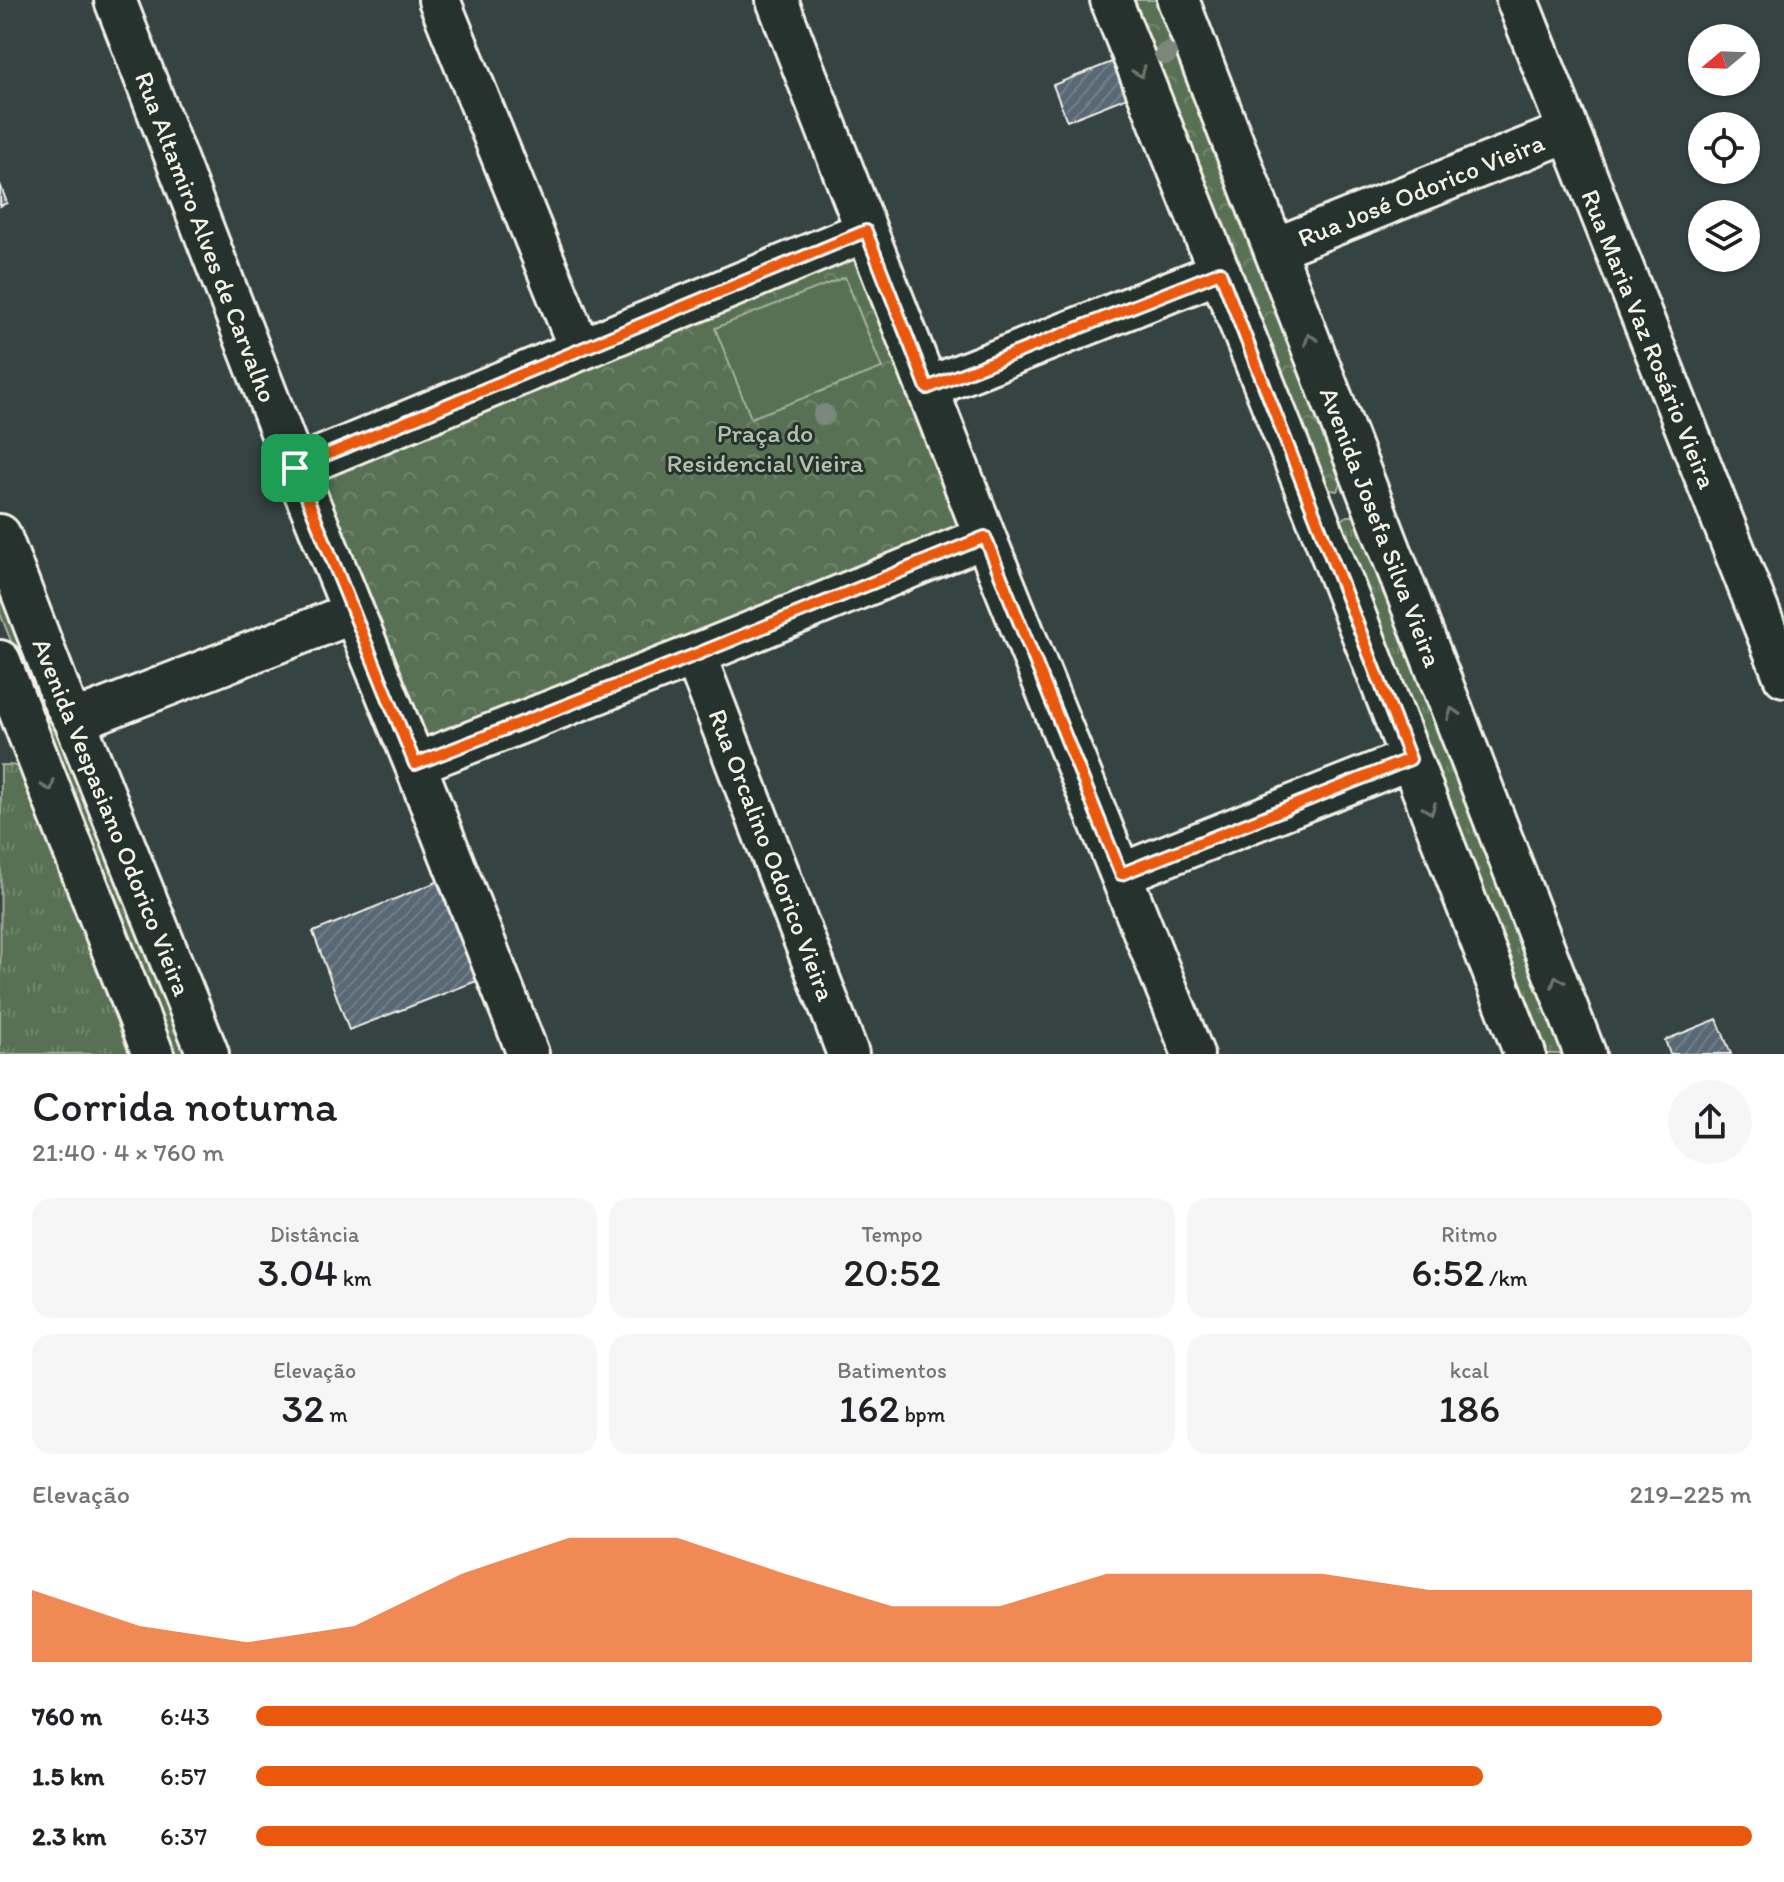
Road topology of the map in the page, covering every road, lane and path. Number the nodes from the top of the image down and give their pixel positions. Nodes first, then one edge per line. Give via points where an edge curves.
1 (115, 0) edge
2 (439, 0) edge
3 (777, 0) edge
4 (1111, 0) edge
5 (1178, 0) edge
6 (1517, 0) edge
7 (1567, 132) junction
8 (866, 231) junction
9 (1276, 248) junction
10 (1220, 272) junction
11 (580, 350) junction
12 (927, 388) junction
13 (295, 468) junction
14 (1366, 490) junction
15 (1315, 512) junction
16 (0, 535) edge
17 (985, 537) junction
18 (353, 613) junction
19 (695, 655) junction
20 (0, 661) edge
21 (1784, 676) edge
22 (75, 721) junction
23 (15, 745) edge
24 (1410, 759) junction
25 (415, 764) junction
26 (1121, 874) junction
27 (153, 1054) edge
28 (208, 1054) edge
29 (528, 1054) edge
30 (848, 1054) edge
31 (1193, 1054) edge
32 (1525, 1054) edge
33 (1585, 1054) edge

1 - 13 street, Rua Altamiro Alves de Carvalho
2 - 11 street
3 - 8 street
4 -> 10 street
5 - 9 street, Avenida Josefa Silva Vieira
6 - 7 street, Rua Maria Vaz Rosário Vieira
7 - 9 street, Rua José Odorico Vieira
7 - 21 street, Rua Maria Vaz Rosário Vieira
8 - 11 street
8 - 12 street
14 -> 9 street, Avenida Josefa Silva Vieira
10 - 12 street
10 - 15 street
11 - 13 street
12 - 17 street
13 - 18 street, Rua Altamiro Alves de Carvalho
14 - 15 street
33 -> 14 street, Avenida Josefa Silva Vieira
15 - 24 street
16 - 22 street, Avenida Vespasiano Odorico Vieira
17 - 19 street
17 - 26 street
18 - 22 street
18 - 25 street, Rua Altamiro Alves de Carvalho
19 - 25 street
19 - 30 street, Rua Orcalino Odorico Vieira
20 - 23 street, Avenida Vespasiano Odorico Vieira
22 - 28 street, Avenida Vespasiano Odorico Vieira
23 -> 27 street, Avenida Vespasiano Odorico Vieira
24 - 26 street
24 -> 32 street
25 - 29 street, Rua Altamiro Alves de Carvalho
26 - 31 street

